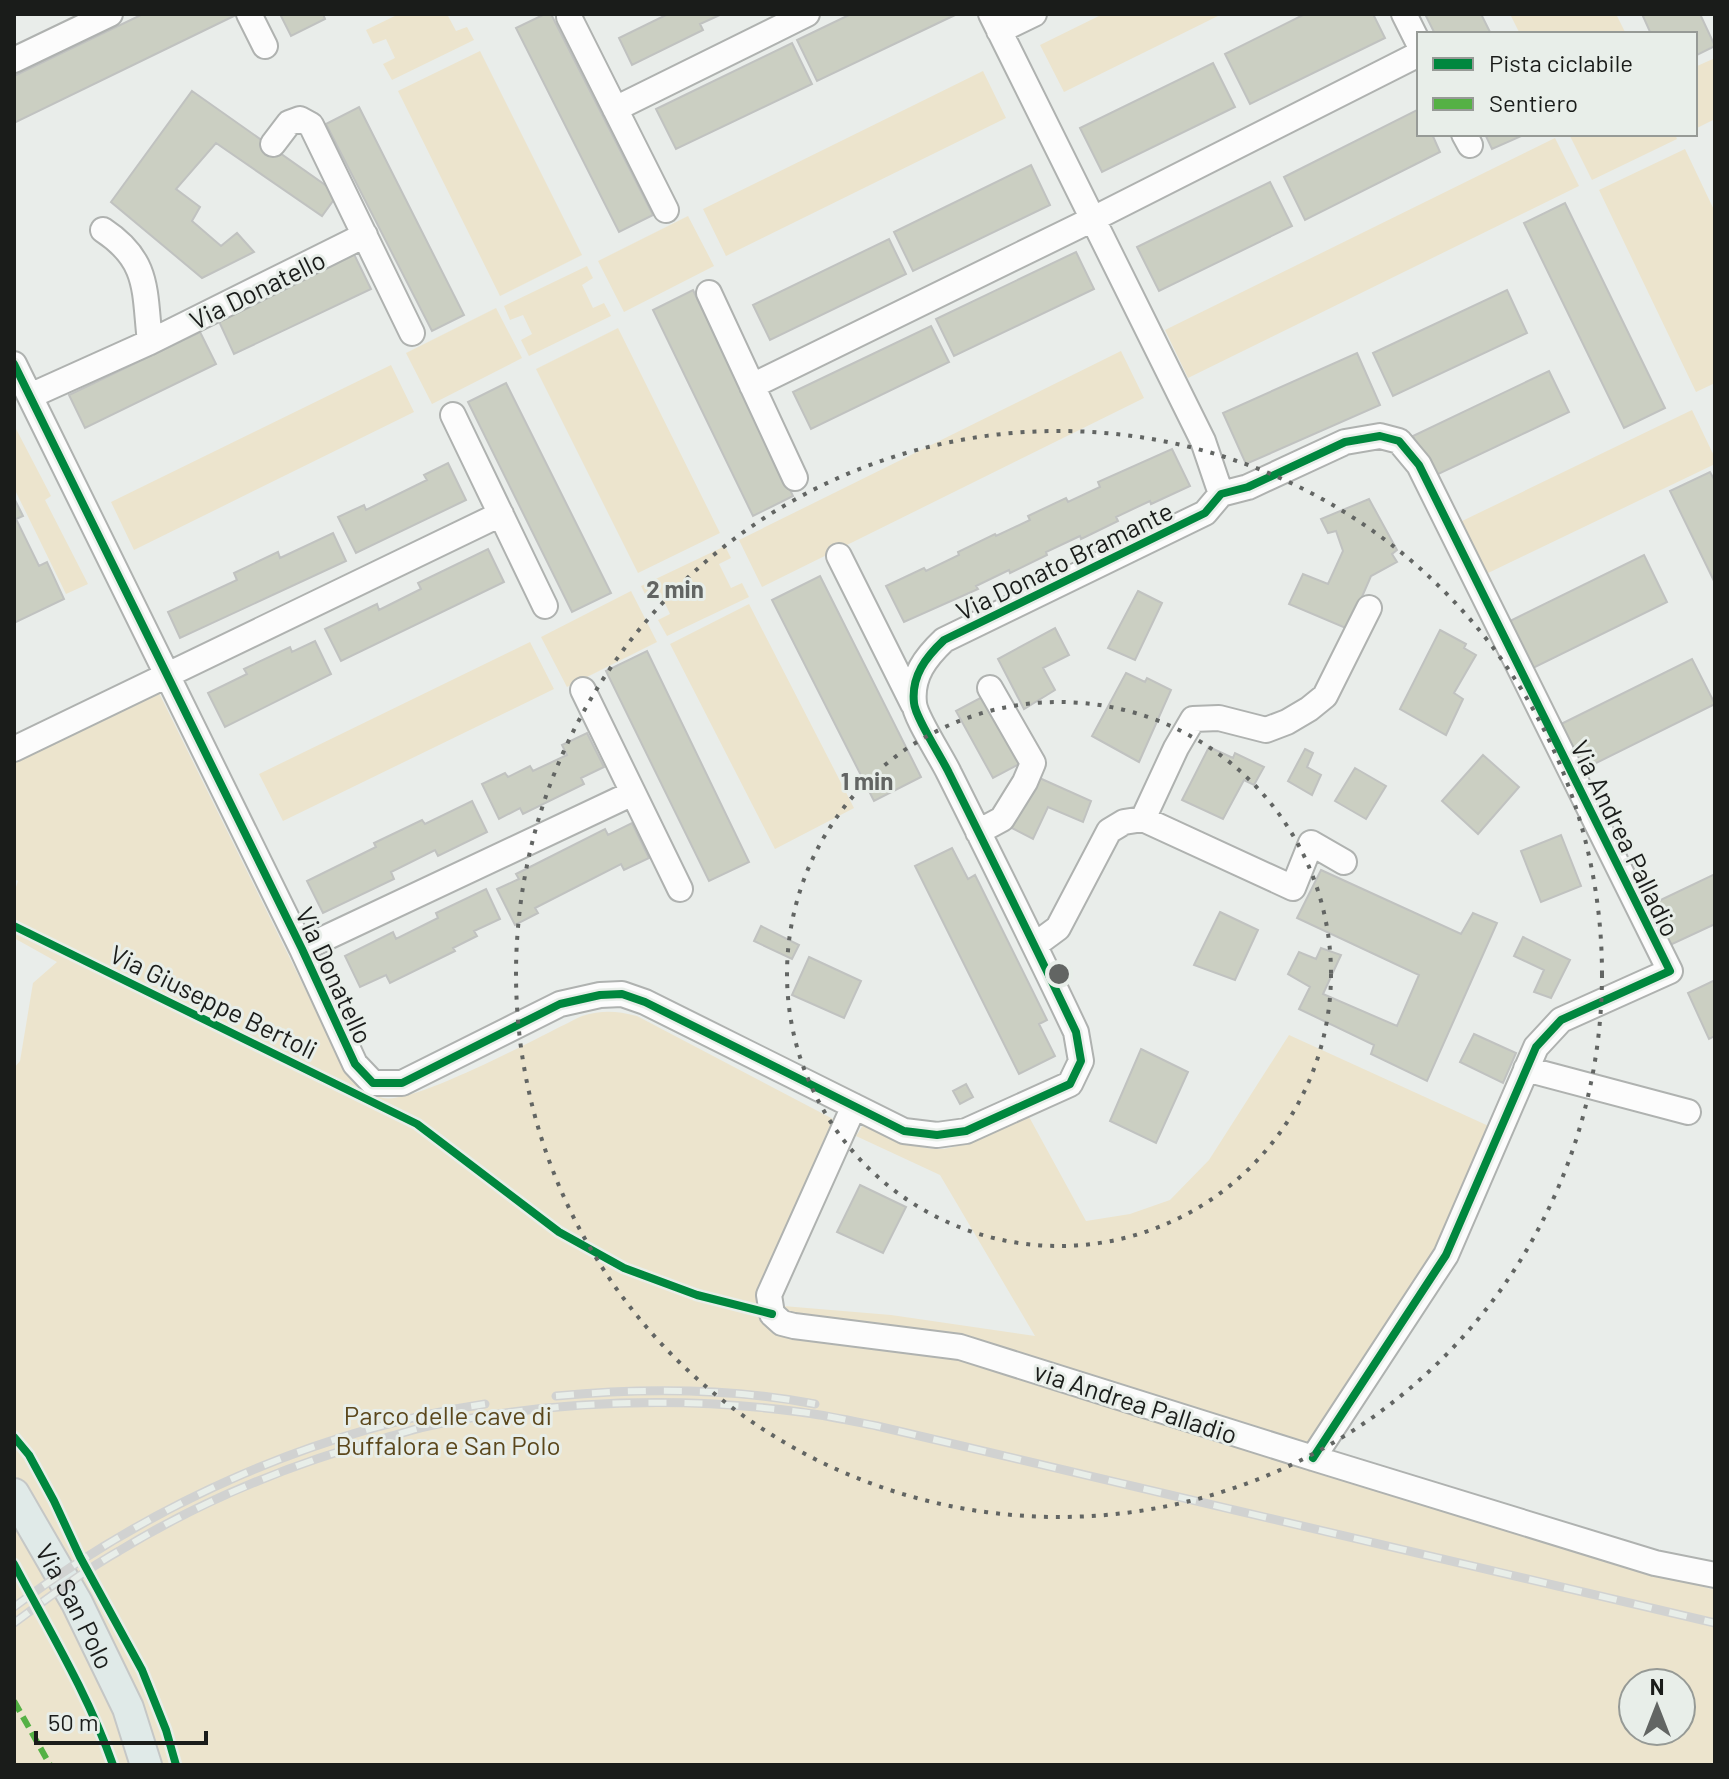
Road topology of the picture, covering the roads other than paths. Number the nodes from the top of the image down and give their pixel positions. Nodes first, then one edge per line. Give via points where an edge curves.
1 (110, 14) edge
2 (249, 14) edge
3 (807, 14) edge
4 (1034, 14) edge
5 (1404, 14) edge
6 (569, 17) dead end
7 (995, 23) edge
8 (1417, 40) edge
9 (265, 46) dead end
10 (1417, 55) edge
11 (14, 60) edge
12 (615, 109) junction
13 (273, 144) dead end
14 (666, 210) dead end
15 (1093, 219) junction
16 (103, 230) dead end
17 (365, 235) junction
18 (709, 293) dead end
19 (412, 333) dead end
20 (150, 342) junction
21 (14, 364) edge
22 (752, 386) junction
23 (30, 396) junction
24 (453, 415) dead end
25 (1380, 436) joint
26 (795, 478) dead end
27 (1221, 494) junction
28 (501, 514) junction
29 (839, 556) dead end
30 (545, 606) dead end
31 (1369, 608) dead end
32 (167, 675) junction
33 (990, 688) dead end
34 (583, 690) dead end
35 (914, 706) junction
36 (14, 749) edge
37 (633, 793) junction
38 (1143, 819) junction
39 (978, 832) junction
40 (1344, 862) dead end
41 (680, 889) dead end
42 (1035, 945) junction
43 (302, 949) junction
44 (1526, 1069) junction
45 (854, 1106) junction
46 (1688, 1112) dead end
47 (1313, 1458) junction
48 (14, 1494) edge
49 (1715, 1575) edge
50 (146, 1765) edge

1 - 11 street
2 - 9 street
3 - 12 street
4 - 7 street
5 - 8 street
6 - 12 street
7 - 15 street
10 - 15 street
12 - 14 street
13 - 17 street via 289,123 300,119 311,125
15 - 22 street
15 - 27 street via 1203,441
16 - 20 street, Via Donatello via 134,258 143,278
17 - 19 street
17 - 20 street, Via Donatello
18 - 22 street
20 - 23 street, Via Donatello
21 - 23 street, Via Donatello
22 - 26 street
23 - 32 street, Via Donatello
24 - 28 street
25 - 27 street, Via Donato Bramante via 1345,442
25 - 44 street, Via Andrea Palladio via 1399,441 1419,465 1670,971 1561,1020 1536,1047
27 - 35 street, Via Donato Bramante via 1205,513 944,640 920,668
28 - 30 street
28 - 32 street
29 - 35 street
31 - 38 street via 1325,696 1309,709 1266,730 1219,718 1193,719
32 - 36 street
32 - 43 street, Via Donatello
33 - 39 street via 1033,763 1002,819
34 - 37 street
35 - 39 street
37 - 41 street
37 - 43 street, Via Donatello
38 - 40 street via 1293,888 1311,843
38 - 42 street via 1109,831 1058,928
39 - 42 street
42 - 45 street, Via Donatello via 1076,1032 1081,1061 1070,1084 966,1131 937,1135 904,1131
43 - 45 street, Via Donatello via 355,1064 373,1083 402,1083 560,1004 622,994
44 - 46 street
44 - 47 street, Via Andrea Palladio via 1446,1255
45 - 47 street, via Andrea Palladio via 769,1295 772,1314 782,1323 960,1347
47 - 49 street, via Andrea Palladio via 1655,1563
48 - 50 main road, Via San Polo via 77,1603 128,1708

